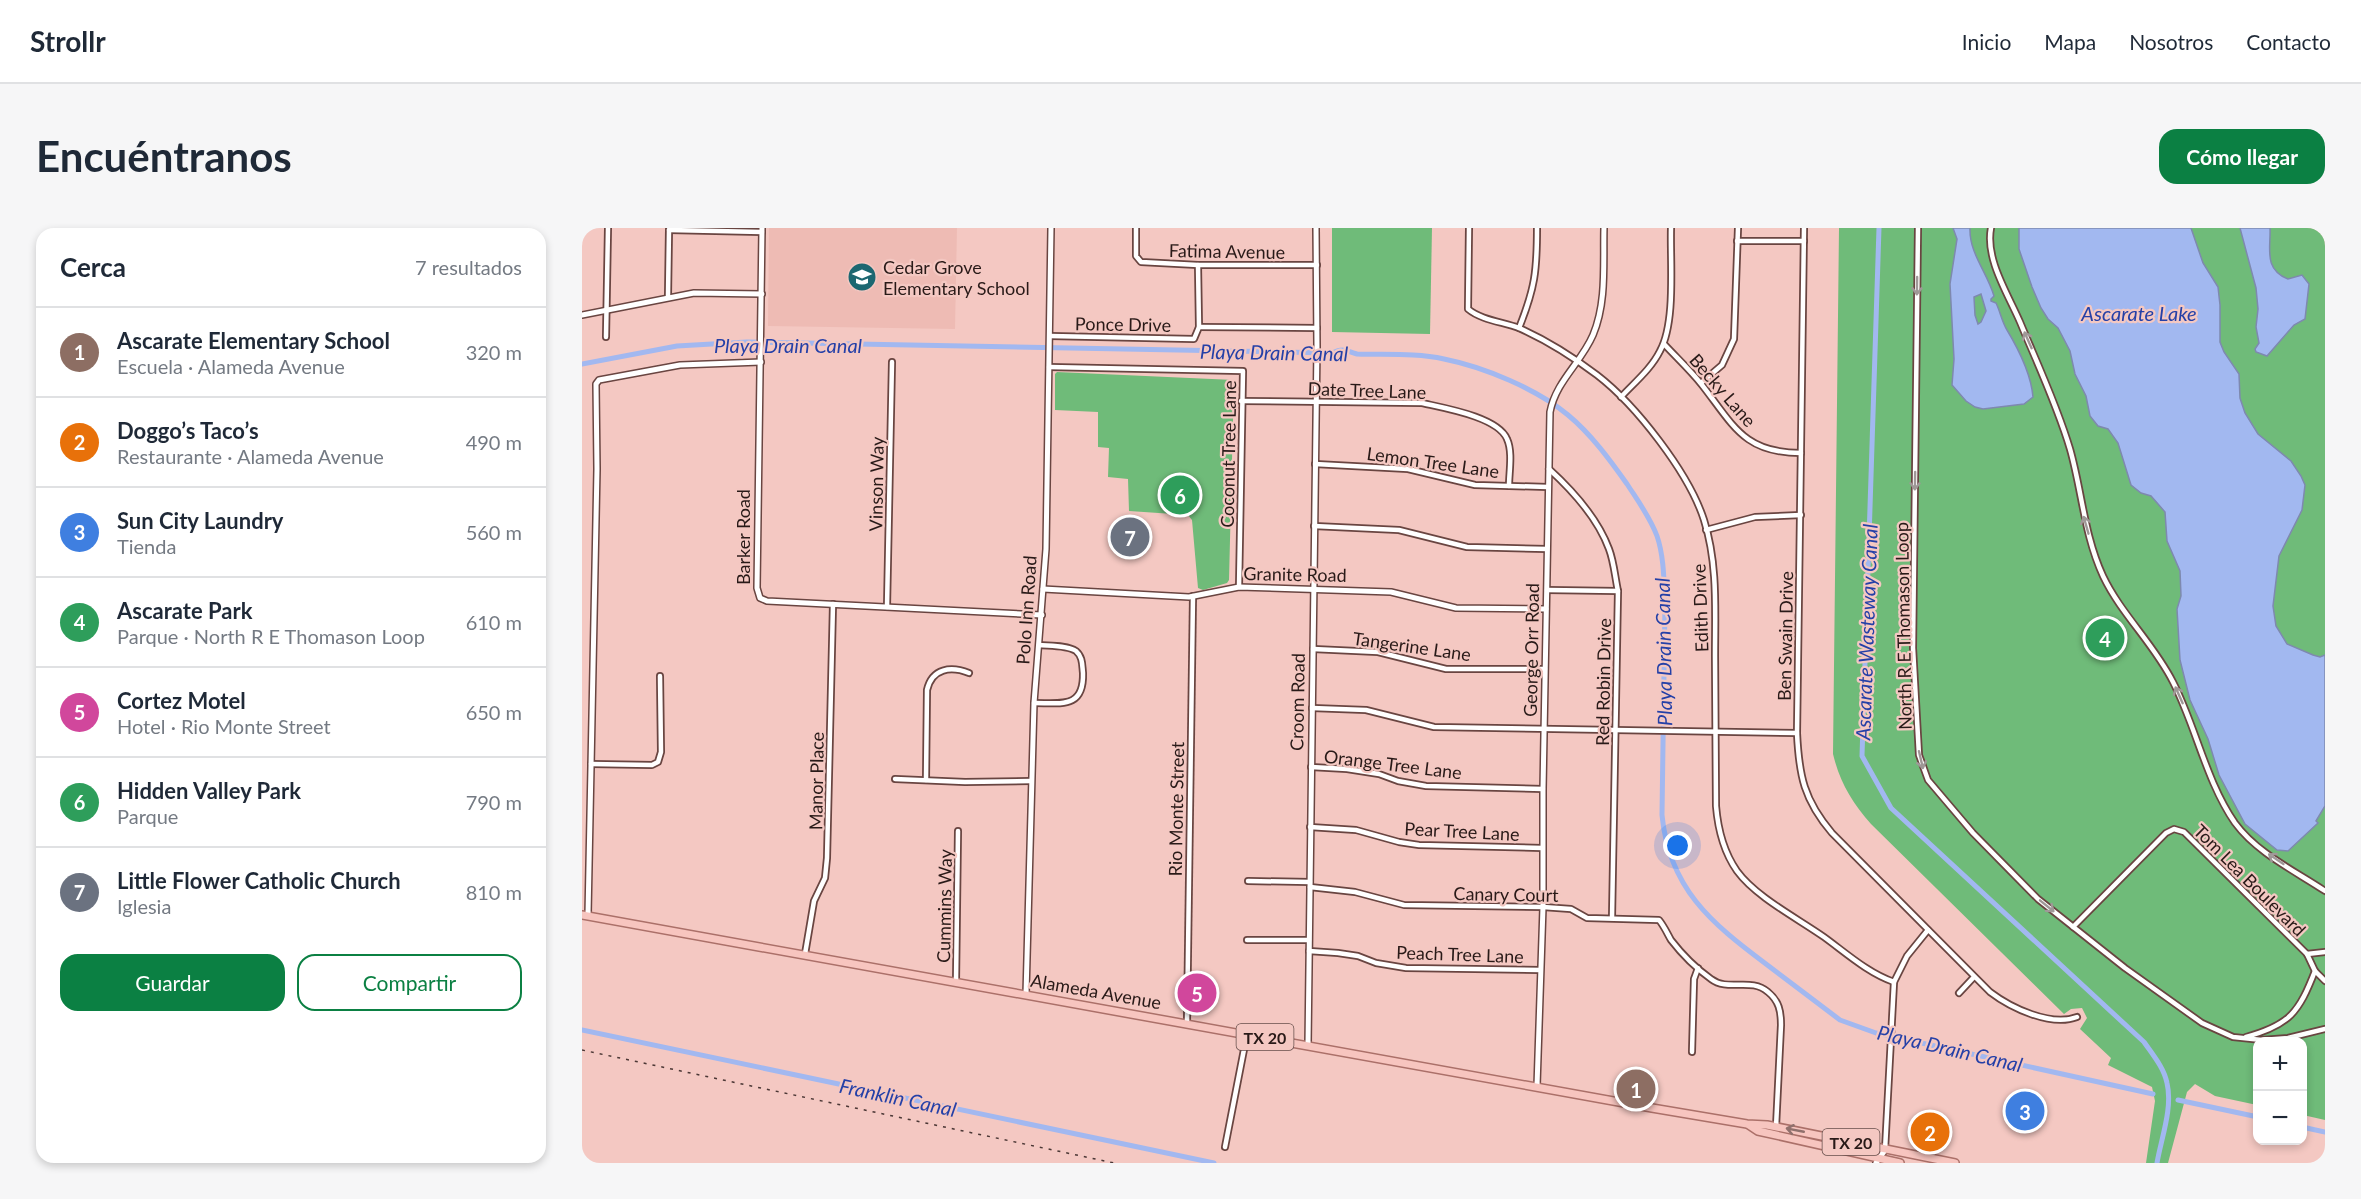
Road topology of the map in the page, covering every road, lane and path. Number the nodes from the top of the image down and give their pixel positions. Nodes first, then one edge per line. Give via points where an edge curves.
1 (608, 228) edge
2 (1051, 228) edge
3 (1136, 228) edge
4 (1316, 228) edge
5 (1469, 228) edge
6 (1537, 228) edge
7 (1604, 228) edge
8 (1671, 228) edge
9 (1738, 228) edge
10 (1804, 228) edge
11 (1918, 228) edge
12 (1991, 228) edge
13 (669, 229) edge
14 (762, 230) edge
15 (1737, 241) junction
16 (1804, 242) junction
17 (1198, 265) junction
18 (1317, 266) junction
19 (762, 294) junction
20 (668, 296) junction
21 (606, 310) junction
22 (582, 315) edge
23 (1199, 327) junction
24 (1317, 328) junction
25 (1519, 328) junction
26 (606, 337) dead end
27 (1050, 338) junction
28 (1664, 344) junction
29 (1576, 361) junction
30 (761, 362) junction
31 (892, 362) dead end
32 (1050, 367) junction
33 (1701, 383) junction
34 (1621, 397) junction
35 (1241, 401) junction
36 (1316, 402) junction
37 (1801, 453) junction
38 (1315, 464) junction
39 (1549, 469) junction
40 (1509, 486) junction
41 (1548, 487) junction
42 (1801, 515) junction
43 (1314, 526) junction
44 (1706, 530) junction
45 (1547, 549) junction
46 (1239, 587) junction
47 (1043, 589) junction
48 (1313, 589) junction
49 (1547, 590) junction
50 (1617, 591) junction
51 (1193, 596) junction
52 (833, 604) junction
53 (886, 607) junction
54 (1546, 609) junction
55 (1042, 615) junction
56 (1039, 645) junction
57 (1313, 649) junction
58 (1545, 669) junction
59 (969, 673) dead end
60 (660, 676) dead end
61 (1034, 703) junction
62 (1312, 708) junction
63 (1545, 729) junction
64 (1616, 730) junction
65 (1716, 731) junction
66 (1797, 733) junction
67 (591, 764) junction
68 (1311, 767) junction
69 (896, 779) dead end
70 (926, 780) junction
71 (1031, 781) junction
72 (1543, 789) junction
73 (1310, 827) junction
74 (958, 831) dead end
75 (1542, 848) junction
76 (1248, 881) dead end
77 (1310, 884) junction
78 (2325, 891) edge
79 (1543, 907) junction
80 (585, 915) edge
81 (1612, 918) junction
82 (2073, 927) junction
83 (1928, 930) junction
84 (1247, 940) dead end
85 (1309, 940) junction
86 (1309, 951) junction
87 (2325, 952) edge
88 (805, 954) junction
89 (2307, 954) junction
90 (1698, 968) junction
91 (1540, 970) junction
92 (2315, 971) junction
93 (1974, 977) junction
94 (2325, 981) edge
95 (956, 982) junction
96 (1894, 982) junction
97 (1959, 993) dead end
98 (1026, 994) junction
99 (2077, 1017) dead end
100 (1187, 1022) junction
101 (2325, 1029) edge
102 (1247, 1034) junction
103 (2243, 1038) junction
104 (1308, 1045) junction
105 (1692, 1052) dead end
106 (1537, 1086) junction
107 (1747, 1124) junction
108 (1776, 1126) junction
109 (1225, 1147) dead end
110 (1884, 1150) junction
111 (1877, 1160) edge
112 (1900, 1163) edge
113 (1955, 1163) edge

1 - 21 street
2 - 27 street, Polo Inn Road
3 - 17 street, Fatima Avenue via 1137,260
4 - 18 street, Croom Road
5 - 25 street, Edith Drive via 1468,309
6 - 25 street via 1533,290
7 - 29 street, George Orr Road via 1600,312 1592,336
8 - 28 street via 1670,311
9 - 15 street
10 - 16 street, Ben Swain Drive
11 -> 82 street, North R E Thomason Loop via 1913,648 1920,754 1929,780 1958,817 2014,876
78 -> 12 street via 2255,844 2236,824 2222,801 2172,681 2103,576 2084,518 2069,447 1994,261 1989,243
13 - 14 street
13 - 20 street
14 - 19 street, Barker Road
15 - 16 street
15 - 33 street via 1734,339 1722,365
16 - 37 street, Ben Swain Drive
17 - 18 street, Fatima Avenue
17 - 23 street
18 - 24 street, Croom Road
19 - 20 street via 708,292
19 - 30 street, Barker Road
20 - 21 street
21 - 22 street
21 - 26 street
23 - 24 street
23 - 27 street, Ponce Drive via 1192,339
24 - 36 street, Croom Road
25 - 29 street, Edith Drive
27 - 32 street, Polo Inn Road
28 - 33 street, Becky Lane
28 - 34 street via 1648,370
29 - 34 street, Edith Drive
29 - 39 street, George Orr Road via 1553,399
30 - 52 street, Barker Road via 758,594 767,601
30 - 67 street via 680,365 599,380 596,384
31 - 53 street, Vinson Way
32 - 35 street, Coconut Tree Lane via 1241,370
32 - 47 street, Polo Inn Road
33 - 37 street, Becky Lane via 1734,428 1753,443 1772,452
34 - 44 street, Edith Drive via 1684,479
35 - 36 street, Date Tree Lane
35 - 46 street, Coconut Tree Lane
36 - 38 street, Croom Road
36 - 40 street, Date Tree Lane via 1422,404 1489,423 1507,439
37 - 42 street, Ben Swain Drive
38 - 40 street, Lemon Tree Lane via 1408,469 1468,484
38 - 43 street, Croom Road
39 - 41 street, George Orr Road
39 - 50 street, Red Robin Drive via 1580,502 1603,537
40 - 41 street, Lemon Tree Lane
41 - 45 street, George Orr Road
42 - 44 street via 1755,517
42 - 66 street, Ben Swain Drive
43 - 45 street via 1399,530 1467,547
43 - 48 street, Croom Road
44 - 65 street, Edith Drive via 1715,571
45 - 49 street, George Orr Road
46 - 48 street, Granite Road
46 - 51 street, Granite Road
47 - 51 street, Granite Road
47 - 55 street, Polo Inn Road
48 - 54 street, Granite Road via 1391,592 1456,608
48 - 57 street, Croom Road
49 - 50 street
49 - 54 street, George Orr Road
50 - 64 street, Red Robin Drive
51 - 100 street, Rio Monte Street
52 - 53 street, Barker Road
52 - 88 street, Manor Place via 826,873 814,901
53 - 55 street, Barker Road
54 - 58 street, George Orr Road
55 - 56 street, Polo Inn Road
56 - 61 street, Polo Inn Road
56 - 61 street via 1068,648 1079,654 1083,684 1072,701
57 - 58 street, Tangerine Lane via 1378,652 1446,669
57 - 62 street, Croom Road
58 - 63 street, George Orr Road
59 - 70 street via 947,668 930,682
60 - 67 street via 658,762
61 - 71 street, Polo Inn Road
62 - 63 street via 1372,711 1434,727
62 - 68 street, Croom Road
63 - 64 street
63 - 72 street, George Orr Road
64 - 65 street
64 - 81 street, Red Robin Drive
65 - 66 street
65 - 96 street, Edith Drive via 1717,820 1726,852 1738,872 1761,894
66 - 83 street, Ben Swain Drive via 1801,776 1817,816
67 - 80 street
68 - 72 street, Orange Tree Lane via 1358,770 1426,786
68 - 73 street, Croom Road
69 - 70 street
70 - 71 street
71 - 98 street, Polo Inn Road
72 - 75 street, George Orr Road
73 - 75 street, Pear Tree Lane via 1356,830 1419,845
73 - 77 street, Croom Road
74 - 95 street, Cummins Way
75 - 79 street, George Orr Road
76 - 77 street, Canary Court
77 - 79 street, Canary Court via 1404,905
77 - 85 street, Croom Road
79 - 81 street, Canary Court via 1571,909 1587,918
79 - 91 street, George Orr Road
80 - 88 main road, Alameda Avenue / TX 20
81 - 90 street, Canary Court via 1659,920
82 - 89 street, Tom Lea Boulevard via 2166,833 2178,830
82 - 103 street, North R E Thomason Loop via 2202,1023
83 - 93 street, Ben Swain Drive
83 - 96 street via 1907,956
84 - 85 street
85 - 86 street, Croom Road
86 - 91 street, Peach Tree Lane via 1406,968
86 - 104 street, Croom Road
87 - 89 street
88 - 95 main road, Alameda Avenue / TX 20
89 - 92 street, Tom Lea Boulevard
90 - 105 street via 1694,979
90 - 108 street, Canary Court via 1717,982 1758,985 1775,999 1781,1011
91 - 106 street, George Orr Road
92 - 94 street, Tom Lea Boulevard
92 - 103 street via 2305,998 2294,1013 2272,1028
93 - 97 street
93 - 99 street, Ben Swain Drive via 1998,999 2022,1011 2055,1019
95 - 98 main road, Alameda Avenue / TX 20
96 - 110 street
98 - 100 main road, Alameda Avenue / TX 20
100 - 102 main road, Alameda Avenue / TX 20
101 - 103 street, North R E Thomason Loop via 2288,1038
102 - 104 main road, Alameda Avenue / TX 20
102 - 109 street
104 - 106 main road, Alameda Avenue / TX 20
106 - 107 main road, Alameda Avenue / TX 20
107 - 108 main road, Alameda Avenue / TX 20
107 - 111 main road, Alameda Avenue / TX 20 via 1758,1131
110 -> 108 main road, Alameda Avenue / TX 20
110 - 111 street
110 - 113 main road, Alameda Avenue / TX 20
111 - 112 main road, Alameda Avenue / TX 20

